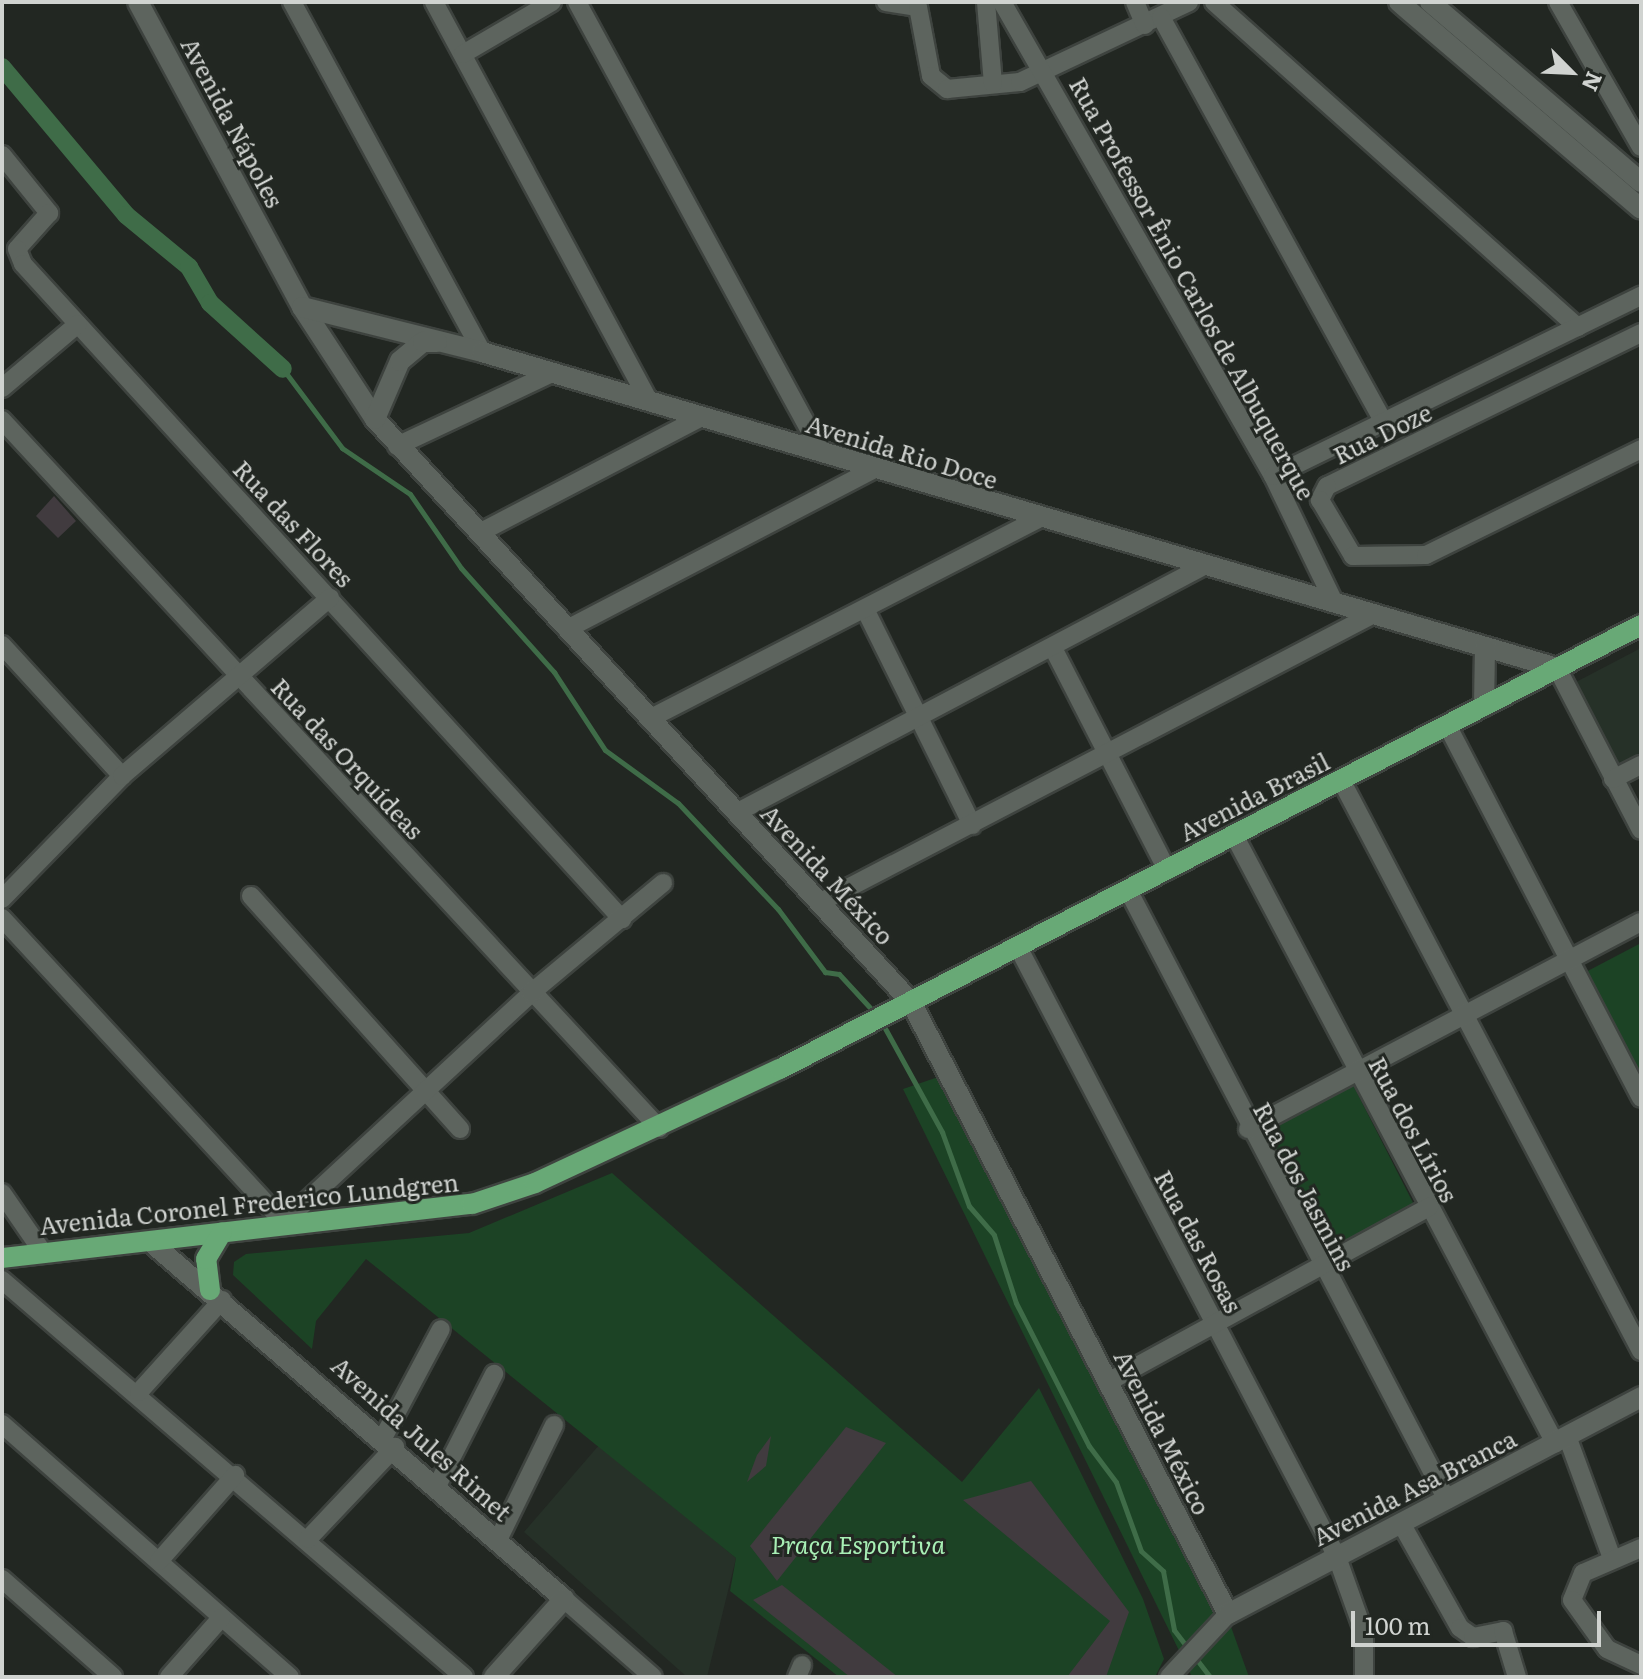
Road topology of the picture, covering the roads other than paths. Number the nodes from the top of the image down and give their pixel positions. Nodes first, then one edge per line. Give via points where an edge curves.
1 (138, 2) edge
2 (292, 2) edge
3 (434, 2) edge
4 (552, 2) edge
5 (577, 2) edge
6 (886, 2) edge
7 (986, 2) edge
8 (1002, 2) edge
9 (1135, 2) edge
10 (1189, 2) edge
11 (1214, 2) edge
12 (1558, 2) edge
13 (1418, 5) edge
14 (1153, 21) junction
15 (463, 54) junction
16 (1046, 72) junction
17 (993, 84) junction
18 (1641, 147) edge
19 (2, 155) edge
20 (1640, 179) edge
21 (1641, 209) edge
22 (281, 268) joint
23 (1641, 296) edge
24 (302, 307) junction
25 (78, 324) junction
26 (1578, 327) junction
27 (1641, 333) edge
28 (443, 342) junction
29 (482, 352) junction
30 (552, 373) junction
31 (2, 388) edge
32 (649, 401) junction
33 (702, 417) junction
34 (375, 419) junction
35 (2, 420) edge
36 (1383, 421) junction
37 (397, 446) junction
38 (1641, 449) edge
39 (822, 453) junction
40 (873, 470) junction
41 (1273, 476) junction
42 (1037, 520) junction
43 (479, 533) junction
44 (1200, 568) junction
45 (330, 598) junction
46 (1334, 602) junction
47 (866, 611) junction
48 (1374, 614) junction
49 (1641, 625) edge
50 (567, 629) junction
51 (2, 645) edge
52 (1485, 647) junction
53 (1053, 648) junction
54 (1557, 668) junction
55 (239, 675) junction
56 (1484, 706) junction
57 (920, 716) junction
58 (649, 719) junction
59 (1447, 725) junction
60 (1113, 754) junction
61 (1641, 765) edge
62 (122, 776) junction
63 (1613, 779) junction
64 (1341, 780) junction
65 (736, 813) junction
66 (972, 825) junction
67 (1641, 830) edge
68 (1234, 835) junction
69 (1167, 870) junction
70 (663, 883) dead end
71 (1128, 890) junction
72 (251, 896) dead end
73 (2, 899) edge
74 (819, 903) junction
75 (2, 918) edge
76 (622, 919) junction
77 (1641, 922) edge
78 (1018, 947) junction
79 (1571, 960) junction
80 (531, 993) junction
81 (911, 1002) junction
82 (892, 1012) joint
83 (1462, 1017) junction
84 (1358, 1074) junction
85 (425, 1091) junction
86 (1641, 1097) edge
87 (659, 1128) junction
88 (460, 1129) dead end
89 (1248, 1129) junction
90 (2, 1193) edge
91 (1429, 1207) junction
92 (284, 1222) junction
93 (222, 1232) junction
94 (152, 1243) junction
95 (42, 1251) junction
96 (2, 1258) edge
97 (1322, 1270) junction
98 (2, 1280) edge
99 (216, 1295) junction
100 (1216, 1327) junction
101 (441, 1329) dead end
102 (1641, 1351) edge
103 (494, 1374) dead end
104 (1108, 1382) junction
105 (139, 1392) junction
106 (1641, 1397) edge
107 (2, 1424) edge
108 (554, 1425) dead end
109 (1561, 1440) junction
110 (389, 1442) junction
111 (235, 1475) junction
112 (437, 1486) junction
113 (1447, 1500) junction
114 (1401, 1523) junction
115 (308, 1539) junction
116 (498, 1540) junction
117 (1641, 1548) edge
118 (1337, 1557) junction
119 (1612, 1558) junction
120 (159, 1561) junction
121 (2, 1579) edge
122 (564, 1599) junction
123 (1223, 1605) junction
124 (221, 1618) junction
125 (1641, 1665) edge
126 (1172, 1671) edge
127 (113, 1677) edge
128 (169, 1677) edge
129 (290, 1677) edge
130 (464, 1677) edge
131 (494, 1677) edge
132 (653, 1677) edge
133 (1364, 1677) edge
134 (1517, 1677) edge

1 - 22 street, Avenida Nápoles
2 - 29 street
3 - 15 street
4 - 15 street
5 - 39 street
6 - 17 street via 918,7 931,76 947,89
7 - 17 street
8 - 16 street, Rua Professor Ênio Carlos de Albuquerque
9 - 14 street
10 - 14 street
11 - 26 street
12 - 18 street
13 - 20 street
13 - 21 street
14 - 16 street
14 - 36 street
15 - 32 street
16 - 17 street
16 - 41 street, Rua Professor Ênio Carlos de Albuquerque
19 - 25 street, Rua das Flores via 49,213 18,255
22 - 24 street, Avenida México
23 - 26 street, Rua Doze
24 - 28 street, Avenida Rio Doce
24 - 34 street, Avenida México
25 - 31 street
25 - 45 street, Rua das Flores
26 - 36 street, Rua Doze
27 - 38 street, Rua Doze via 1327,486 1320,500 1353,556 1426,555
28 - 29 street, Avenida Rio Doce
28 - 34 street via 423,342 400,361
29 - 30 street, Avenida Rio Doce
30 - 32 street, Avenida Rio Doce
30 - 37 street
32 - 33 street, Avenida Rio Doce
33 - 39 street, Avenida Rio Doce
33 - 43 street
34 - 37 street, Avenida México
35 - 55 street, Rua das Orquídeas
36 - 41 street, Rua Doze
37 - 43 street, Avenida México
39 - 40 street, Avenida Rio Doce
40 - 42 street, Avenida Rio Doce
40 - 50 street
41 - 46 street, Rua Professor Ênio Carlos de Albuquerque
42 - 44 street, Avenida Rio Doce
42 - 47 street
43 - 50 street, Avenida México
44 - 46 street, Avenida Rio Doce
44 - 53 street
45 - 55 street
45 - 76 street, Rua das Flores
46 - 48 street, Avenida Rio Doce
47 - 57 street
47 - 58 street
48 - 52 street, Avenida Rio Doce
48 - 60 street
49 - 54 main road, Avenida Brasil
50 - 58 street, Avenida México
51 - 62 street
52 - 54 street, Avenida Rio Doce
52 - 56 street
53 - 57 street
53 - 60 street
54 - 56 main road, Avenida Brasil
54 - 63 street
55 - 62 street
55 - 80 street, Rua das Orquídeas
56 - 59 main road, Avenida Brasil
57 - 65 street
57 - 66 street
58 - 65 street, Avenida México
59 - 64 main road, Avenida Brasil
59 - 79 street
60 - 66 street
60 - 69 street
61 - 63 street
62 - 73 street
63 - 67 street
64 - 68 main road, Avenida Brasil
64 - 83 street
65 - 74 street, Avenida México
66 - 74 street
68 - 69 main road, Avenida Brasil
68 - 84 street, Rua dos Lírios
69 - 71 main road, Avenida Brasil
70 - 76 street
71 - 78 main road, Avenida Brasil
71 - 89 street, Rua dos Jasmins
72 - 85 street
74 - 81 street, Avenida México
75 - 92 street
76 - 80 street
77 - 79 street
78 - 81 main road, Avenida Brasil
78 - 100 street, Rua das Rosas
79 - 83 street
79 - 86 street
80 - 85 street
80 - 87 street, Rua das Orquídeas
81 - 82 main road, Avenida Brasil
81 - 104 street, Avenida México
82 - 87 main road, Avenida Coronel Frederico Lundgren
83 - 84 street
83 - 102 street
84 - 89 street
84 - 91 street, Rua dos Lírios
85 - 88 street
85 - 92 street
87 - 92 main road, Avenida Coronel Frederico Lundgren via 472,1204
89 - 97 street, Rua dos Jasmins
90 - 95 street
91 - 97 street
91 - 109 street, Rua dos Lírios
92 - 93 main road, Avenida Coronel Frederico Lundgren
93 - 94 main road, Avenida Coronel Frederico Lundgren
93 - 99 main road via 206,1259
94 - 95 main road, Avenida Coronel Frederico Lundgren
94 - 99 street, Avenida Jules Rimet
95 - 96 main road, Avenida Coronel Frederico Lundgren
97 - 100 street
97 - 113 street, Rua dos Jasmins
98 - 105 street
99 - 105 street
99 - 110 street, Avenida Jules Rimet
100 - 104 street
100 - 118 street, Rua das Rosas
101 - 110 street
103 - 112 street
104 - 123 street, Avenida México
105 - 111 street
106 - 109 street, Avenida Asa Branca
107 - 120 street
108 - 116 street
109 - 113 street, Avenida Asa Branca
109 - 119 street, Rua dos Lírios
110 - 112 street, Avenida Jules Rimet
110 - 115 street
111 - 115 street
111 - 120 street
112 - 116 street, Avenida Jules Rimet
113 - 114 street, Avenida Asa Branca
114 - 118 street, Avenida Asa Branca
114 - 134 street via 1460,1628 1473,1637 1503,1631
115 - 130 street
116 - 122 street, Avenida Jules Rimet
117 - 119 street
118 - 123 street, Avenida Asa Branca
118 - 133 street, Rua das Rosas via 1364,1633
119 - 125 street via 1575,1579 1572,1600 1607,1649
120 - 124 street
121 - 127 street
122 - 131 street
122 - 132 street, Avenida Jules Rimet
123 - 126 street
124 - 128 street
124 - 129 street

